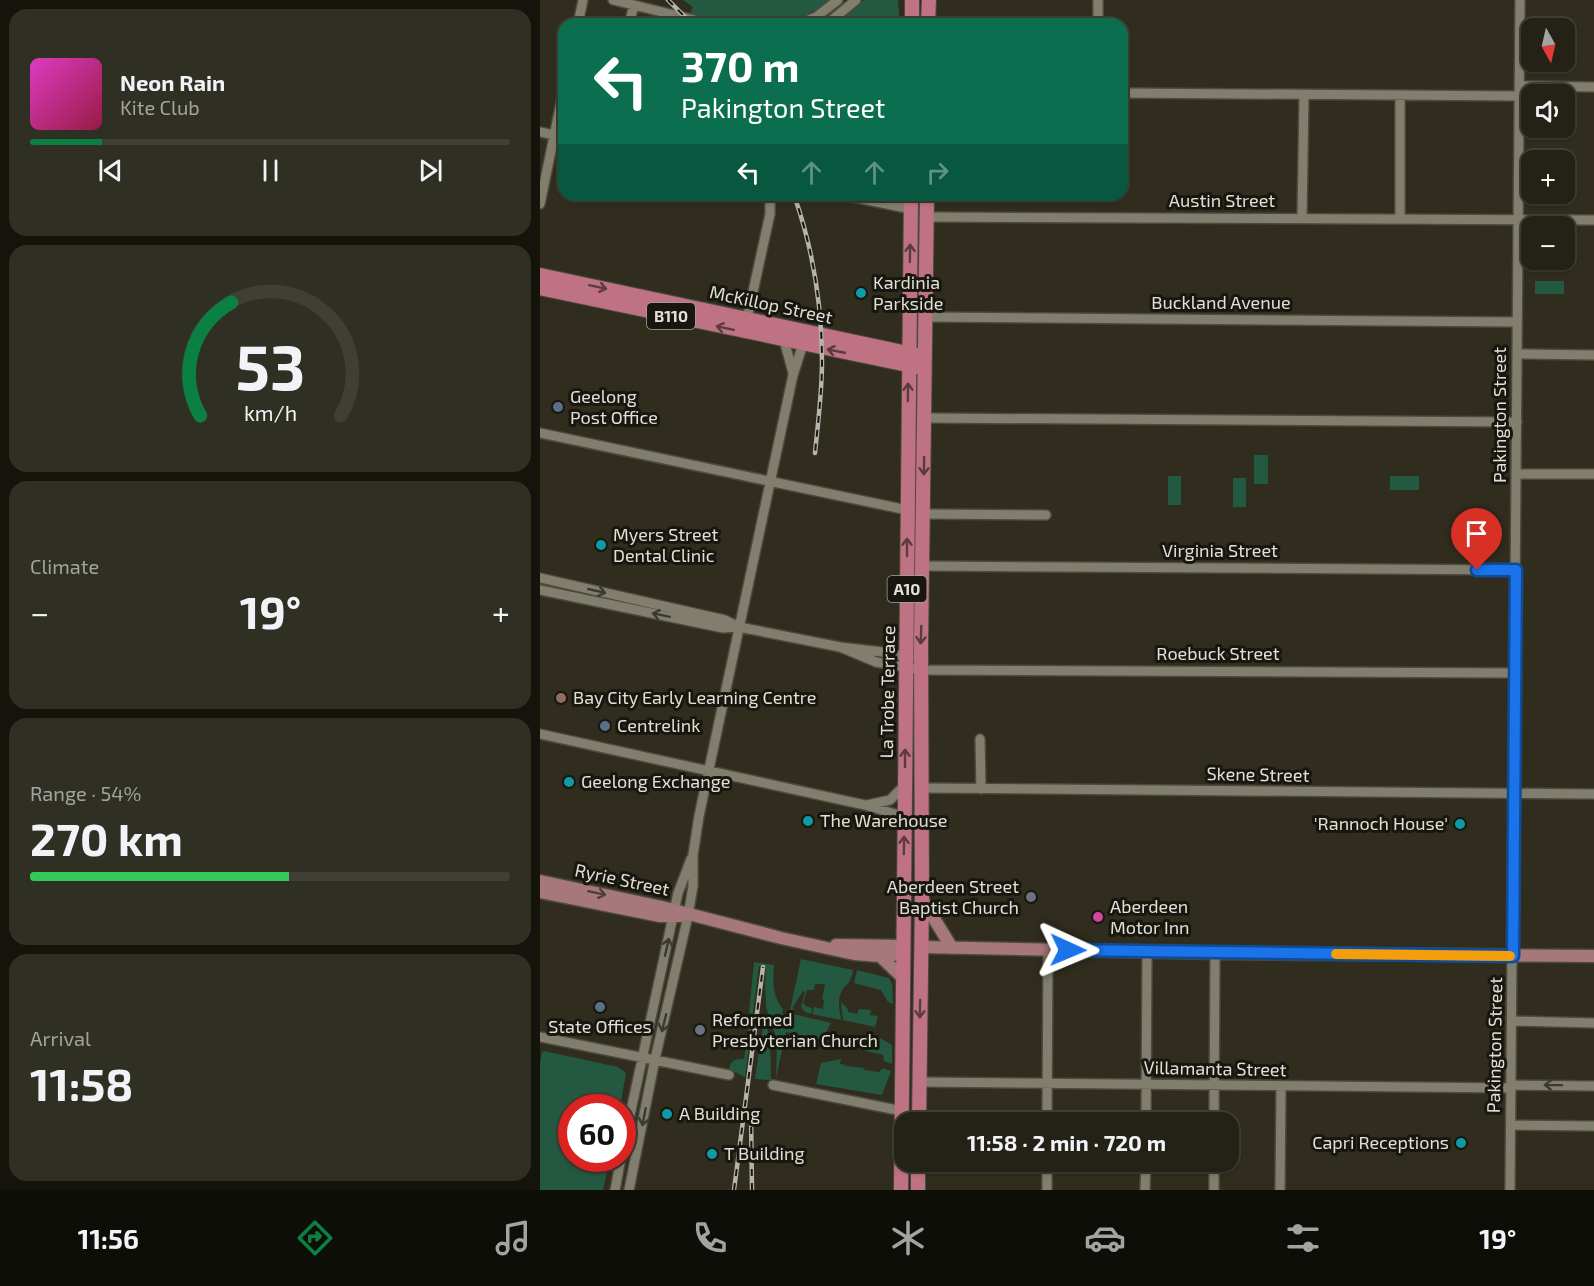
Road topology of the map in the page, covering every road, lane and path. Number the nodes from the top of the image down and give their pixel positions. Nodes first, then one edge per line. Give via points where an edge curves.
1 (583, 0) edge
2 (614, 0) edge
3 (838, 0) edge
4 (856, 0) edge
5 (905, 0) edge
6 (912, 0) edge
7 (929, 0) edge
8 (1098, 0) edge
9 (1520, 0) edge
10 (633, 3) edge
11 (579, 18) edge
12 (630, 18) edge
13 (661, 18) edge
14 (814, 18) edge
15 (834, 18) edge
16 (911, 18) edge
17 (912, 18) edge
18 (928, 18) edge
19 (1098, 18) edge
20 (1594, 87) edge
21 (1519, 91) junction
22 (1128, 93) edge
23 (1304, 95) junction
24 (1400, 95) junction
25 (540, 132) edge
26 (558, 136) edge
27 (558, 140) edge
28 (770, 201) edge
29 (927, 201) edge
30 (911, 202) edge
31 (540, 204) edge
32 (926, 216) junction
33 (1302, 218) junction
34 (1400, 218) junction
35 (1518, 219) junction
36 (1594, 220) edge
37 (540, 275) edge
38 (540, 288) edge
39 (925, 317) junction
40 (747, 319) junction
41 (1517, 322) junction
42 (784, 340) junction
43 (803, 344) junction
44 (1517, 354) junction
45 (1594, 355) edge
46 (909, 359) junction
47 (925, 363) junction
48 (793, 375) junction
49 (925, 418) junction
50 (1516, 422) junction
51 (540, 433) edge
52 (1516, 474) junction
53 (1594, 474) edge
54 (770, 480) junction
55 (907, 510) junction
56 (924, 514) junction
57 (1046, 515) dead end
58 (923, 566) junction
59 (1516, 570) junction
60 (540, 578) edge
61 (540, 590) edge
62 (739, 627) junction
63 (906, 662) junction
64 (921, 670) junction
65 (1515, 673) junction
66 (540, 734) edge
67 (980, 739) dead end
68 (709, 771) junction
69 (905, 785) junction
70 (921, 788) junction
71 (981, 789) junction
72 (1513, 794) junction
73 (1594, 794) edge
74 (865, 805) junction
75 (905, 817) junction
76 (693, 855) junction
77 (540, 880) edge
78 (540, 892) edge
79 (922, 899) junction
80 (674, 913) junction
81 (691, 916) junction
82 (823, 946) junction
83 (952, 948) junction
84 (924, 949) junction
85 (903, 950) junction
86 (1048, 950) junction
87 (1147, 951) junction
88 (1215, 953) junction
89 (880, 956) junction
90 (1513, 956) junction
91 (1594, 956) edge
92 (903, 978) junction
93 (657, 990) junction
94 (671, 994) junction
95 (1512, 1021) junction
96 (1594, 1023) edge
97 (540, 1037) edge
98 (642, 1058) junction
99 (655, 1059) junction
100 (729, 1075) dead end
101 (919, 1082) junction
102 (1047, 1083) junction
103 (1146, 1084) junction
104 (773, 1085) dead end
105 (1214, 1085) junction
106 (1281, 1086) junction
107 (1594, 1086) edge
108 (1511, 1087) junction
109 (634, 1094) edge
110 (902, 1111) junction
111 (919, 1112) edge
112 (1047, 1112) edge
113 (1146, 1112) edge
114 (1214, 1112) edge
115 (1511, 1125) junction
116 (1594, 1126) edge
117 (618, 1172) edge
118 (918, 1172) edge
119 (1047, 1172) edge
120 (1146, 1172) edge
121 (1214, 1172) edge
122 (615, 1190) edge
123 (628, 1190) edge
124 (901, 1190) edge
125 (918, 1190) edge
126 (1047, 1190) edge
127 (1145, 1190) edge
128 (1214, 1190) edge
129 (1280, 1190) edge
130 (1510, 1190) edge

1 - 11 street
2 - 10 street
3 - 14 street
4 - 15 street
5 - 16 street
6 - 17 highway
7 - 18 highway
8 - 19 street
9 - 21 street, Pakington Street
10 - 12 street
10 - 13 street
20 - 21 street
21 - 24 street
21 - 35 street, Pakington Street
22 - 23 street
23 - 24 street
23 - 33 street
24 - 34 street
25 - 26 street
27 - 31 street
28 - 40 street
29 - 32 highway, La Trobe Terrace / A10
46 -> 30 highway, La Trobe Terrace / A10
32 - 33 street, Austin Street
32 - 39 highway, La Trobe Terrace / A10
33 - 34 street, Austin Street
34 - 35 street, Austin Street
35 - 36 street, Austin Street
35 - 41 street, Pakington Street
37 -> 40 highway, McKillop Street / B110
42 -> 38 highway, McKillop Street / B110
39 - 41 street, Buckland Avenue
39 - 47 highway, La Trobe Terrace / A10
40 - 43 highway via 752,326 796,335
40 - 46 highway, McKillop Street / B110
41 - 44 street, Pakington Street
42 - 43 highway, McKillop Street / B110
42 - 48 street
46 -> 43 highway, McKillop Street / B110
43 - 48 street
44 - 45 street
44 - 50 street, Pakington Street
46 - 47 highway, McKillop Street / B110
55 -> 46 highway, La Trobe Terrace / A10
47 - 49 highway, La Trobe Terrace / A10
48 - 54 street
49 - 50 street
49 -> 56 highway, La Trobe Terrace / A10
50 - 52 street, Pakington Street
51 - 54 street
52 - 53 street
52 - 59 street, Pakington Street
54 - 55 street
54 - 62 street
63 -> 55 highway, La Trobe Terrace / A10
56 - 57 street
56 - 58 highway, La Trobe Terrace / A10
58 - 59 street, Virginia Street
58 -> 64 highway, La Trobe Terrace / A10
59 - 65 street, Pakington Street
60 -> 62 street via 723,619
62 -> 61 street via 723,628
62 - 63 street, Roebuck Street via 840,647 868,660
62 - 68 street
63 - 64 street, Roebuck Street
69 -> 63 highway, La Trobe Terrace / A10
64 - 65 street, Roebuck Street
64 - 70 highway, La Trobe Terrace / A10
65 - 72 street, Pakington Street
66 - 68 street
67 - 71 street
68 - 74 street
68 - 76 street
69 - 74 street via 889,801
69 - 75 highway, La Trobe Terrace / A10
70 - 71 street, Skene Street
70 - 79 highway, La Trobe Terrace / A10
71 - 72 street, Skene Street
72 - 73 street, Skene Street
72 - 90 street, Pakington Street
74 - 75 street
85 -> 75 highway, La Trobe Terrace / A10
76 - 80 street
76 - 81 street
77 -> 80 main road, Ryrie Street
78 - 80 main road, Ryrie Street via 660,916
79 - 83 main road
79 - 84 highway, La Trobe Terrace / A10
80 - 81 main road, Ryrie Street
93 -> 80 street
81 - 82 main road, Ryrie Street
81 - 94 street
82 - 85 main road, Ryrie Street via 866,944
82 - 89 main road, Ryrie Street
83 - 84 main road
83 - 86 main road
84 - 85 highway
84 -> 101 highway, La Trobe Terrace / A10
85 - 89 main road, Ryrie Street
85 - 92 highway, La Trobe Terrace / A10
86 - 87 main road
86 - 102 street
87 - 88 main road
87 - 103 street
88 - 90 main road
88 - 105 street
89 - 92 main road
90 - 91 main road
90 - 95 street, Pakington Street
92 - 110 highway, La Trobe Terrace / A10
93 - 94 street
93 - 98 street
94 -> 99 street
95 - 96 street
95 - 108 street, Pakington Street
97 - 98 street
98 - 99 street
98 - 109 street
99 - 100 street
99 -> 123 street
101 - 102 street, Villamanta Street
101 - 111 highway, La Trobe Terrace / A10
102 - 103 street, Villamanta Street
102 - 112 street
103 - 105 street, Villamanta Street
103 - 113 street
104 - 110 street
105 - 106 street, Villamanta Street
105 - 114 street
106 - 108 street, Villamanta Street
106 - 129 street
107 -> 108 street, Villamanta Street
108 - 115 street, Pakington Street
110 - 124 highway, La Trobe Terrace / A10
115 - 116 street
115 - 130 street, Pakington Street
117 - 122 street
118 - 125 highway
119 - 126 street
120 - 127 street
121 - 128 street

